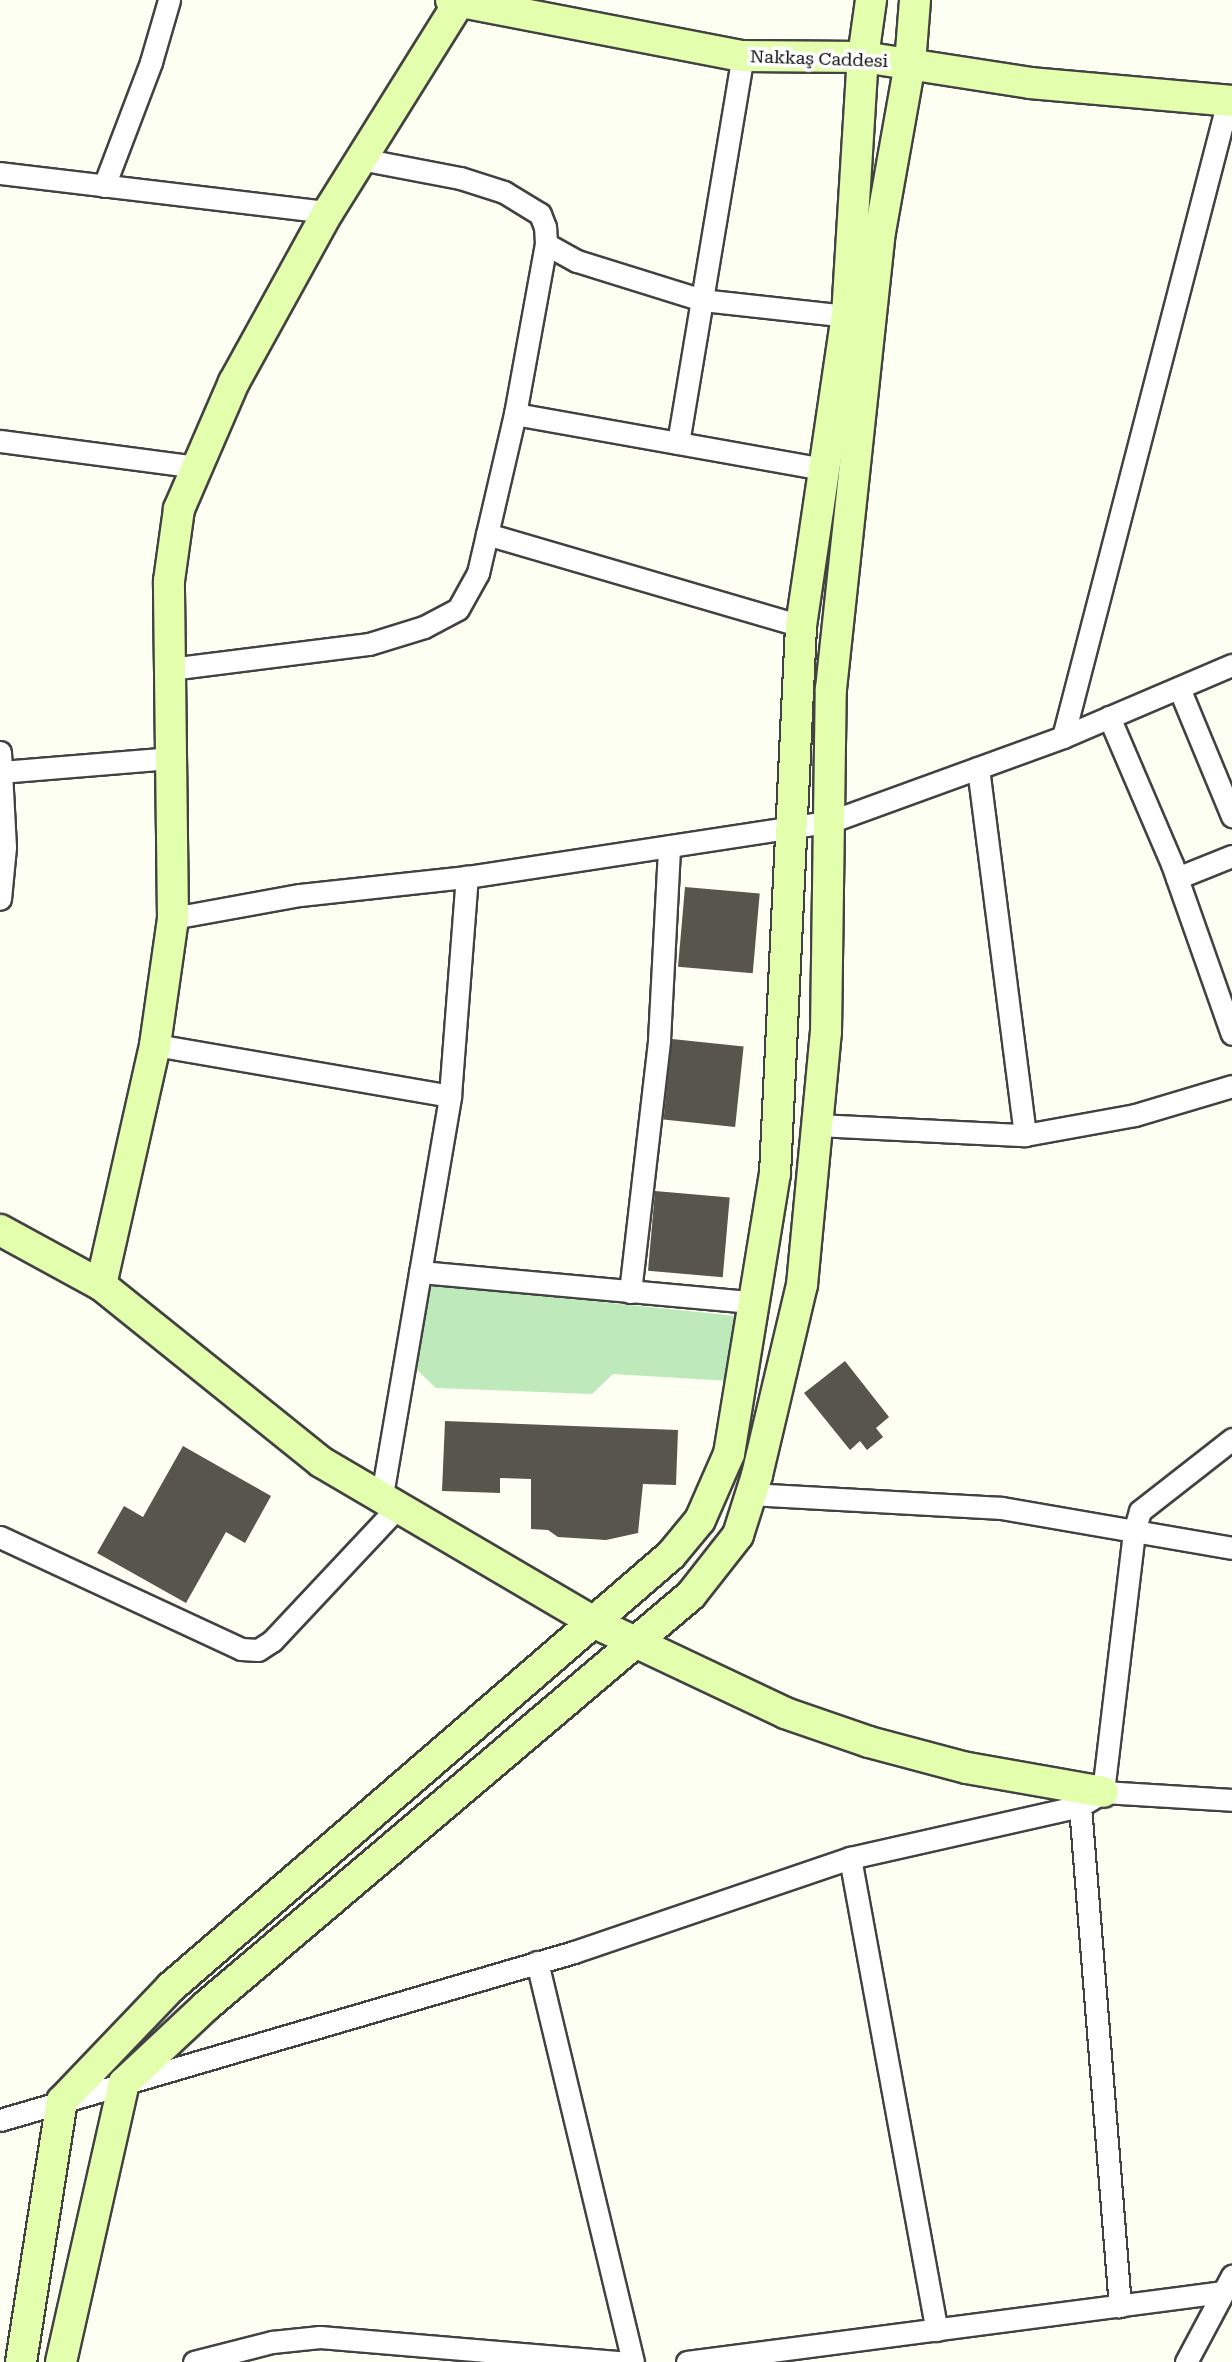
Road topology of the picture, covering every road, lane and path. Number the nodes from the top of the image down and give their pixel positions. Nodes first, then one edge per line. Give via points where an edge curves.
1 (169, 0) edge
2 (871, 0) edge
3 (915, 0) edge
4 (456, 1) edge
5 (743, 56) junction
6 (863, 57) junction
7 (910, 64) junction
8 (1230, 101) edge
9 (360, 159) junction
10 (0, 173) edge
11 (104, 186) junction
12 (328, 212) junction
13 (546, 244) junction
14 (702, 300) junction
15 (847, 316) junction
16 (515, 414) junction
17 (0, 440) edge
18 (678, 443) junction
19 (197, 467) junction
20 (825, 469) junction
21 (487, 534) junction
22 (802, 626) junction
23 (1232, 665) edge
24 (170, 669) junction
25 (1179, 688) junction
26 (1109, 717) junction
27 (1063, 737) junction
28 (0, 752) edge
29 (171, 758) junction
30 (978, 768) junction
31 (1, 772) edge
32 (1232, 816) edge
33 (832, 821) junction
34 (794, 829) junction
35 (669, 846) junction
36 (1232, 856) edge
37 (467, 877) junction
38 (1177, 878) junction
39 (0, 899) edge
40 (173, 918) junction
41 (1232, 1034) edge
42 (155, 1045) junction
43 (1232, 1086) edge
44 (450, 1096) junction
45 (817, 1125) junction
46 (1025, 1135) junction
47 (0, 1230) edge
48 (420, 1272) junction
49 (101, 1285) junction
50 (630, 1292) junction
51 (752, 1302) junction
52 (1232, 1439) edge
53 (751, 1494) junction
54 (388, 1505) junction
55 (1134, 1531) junction
56 (0, 1537) edge
57 (1232, 1548) edge
58 (595, 1623) junction
59 (634, 1640) junction
60 (1091, 1799) junction
61 (1232, 1800) edge
62 (850, 1858) junction
63 (537, 1962) junction
64 (124, 2083) junction
65 (62, 2101) junction
66 (0, 2120) edge
67 (1228, 2284) edge
68 (1120, 2306) junction
69 (937, 2330) junction
70 (22, 2362) edge
71 (61, 2362) edge
72 (194, 2362) edge
73 (620, 2362) edge
74 (633, 2362) edge
75 (687, 2362) edge
76 (1186, 2362) edge

1 - 11 street
2 - 6 main road
3 - 7 main road
4 - 5 main road, Nakkaş Caddesi
4 - 9 main road
5 - 6 main road, Nakkaş Caddesi
5 - 14 street
6 - 7 main road, Nakkaş Caddesi
6 - 15 main road
7 - 8 main road, Nakkaş Caddesi via 1030,83
7 - 33 main road via 880,232 831,689
8 - 27 street
9 - 12 main road
9 - 13 street via 460,178 514,197 540,214
10 - 11 street
11 - 12 street
12 - 19 main road via 234,382
13 - 14 street via 577,261
13 - 16 street
14 - 15 street
14 - 18 street
15 - 20 main road
16 - 18 street
16 - 21 street
17 - 19 street
18 - 20 street
19 - 24 main road via 179,509 171,569
20 - 22 main road
21 - 22 street
21 - 24 street via 478,573 458,609 424,627 369,644
22 - 34 main road
23 - 25 street
24 - 29 main road
25 - 26 street
25 - 32 street
26 - 27 street
26 - 38 street
27 - 30 street
28 - 31 street
29 - 31 street
29 - 40 main road
30 - 33 street
30 - 46 street
31 - 39 street via 5,847
33 - 34 street
33 - 45 main road via 826,1032
34 - 35 street
34 - 51 main road via 775,1174
35 - 37 street
35 - 50 street via 659,1040
36 - 38 street
37 - 40 street via 300,895
37 - 44 street
38 - 41 street
40 - 42 main road
42 - 44 street
42 - 49 main road
43 - 46 street via 1135,1115
44 - 48 street
45 - 46 street
45 - 53 main road via 802,1285
47 - 49 main road
48 - 50 street
48 - 54 street
49 - 54 main road via 258,1414
50 - 51 street
51 - 58 main road via 729,1454 700,1520 671,1555
52 - 55 street via 1140,1511
53 - 55 street via 1001,1508
53 - 59 main road via 738,1535 691,1595
54 - 56 street via 272,1641 258,1650 241,1649
54 - 58 main road
55 - 57 street
55 - 60 street
58 - 59 main road
58 - 65 main road via 171,1987
59 - 60 main road via 785,1713 869,1742
59 - 64 main road via 206,2006
60 - 61 street
60 - 62 street
60 - 68 street
62 - 63 street
62 - 69 street
63 - 64 street
63 - 74 street
64 - 65 street
64 - 71 main road
65 - 66 street
65 - 70 main road
67 - 68 street
67 - 76 street
68 - 69 street
69 - 75 street
72 - 73 street via 272,2342 320,2337

